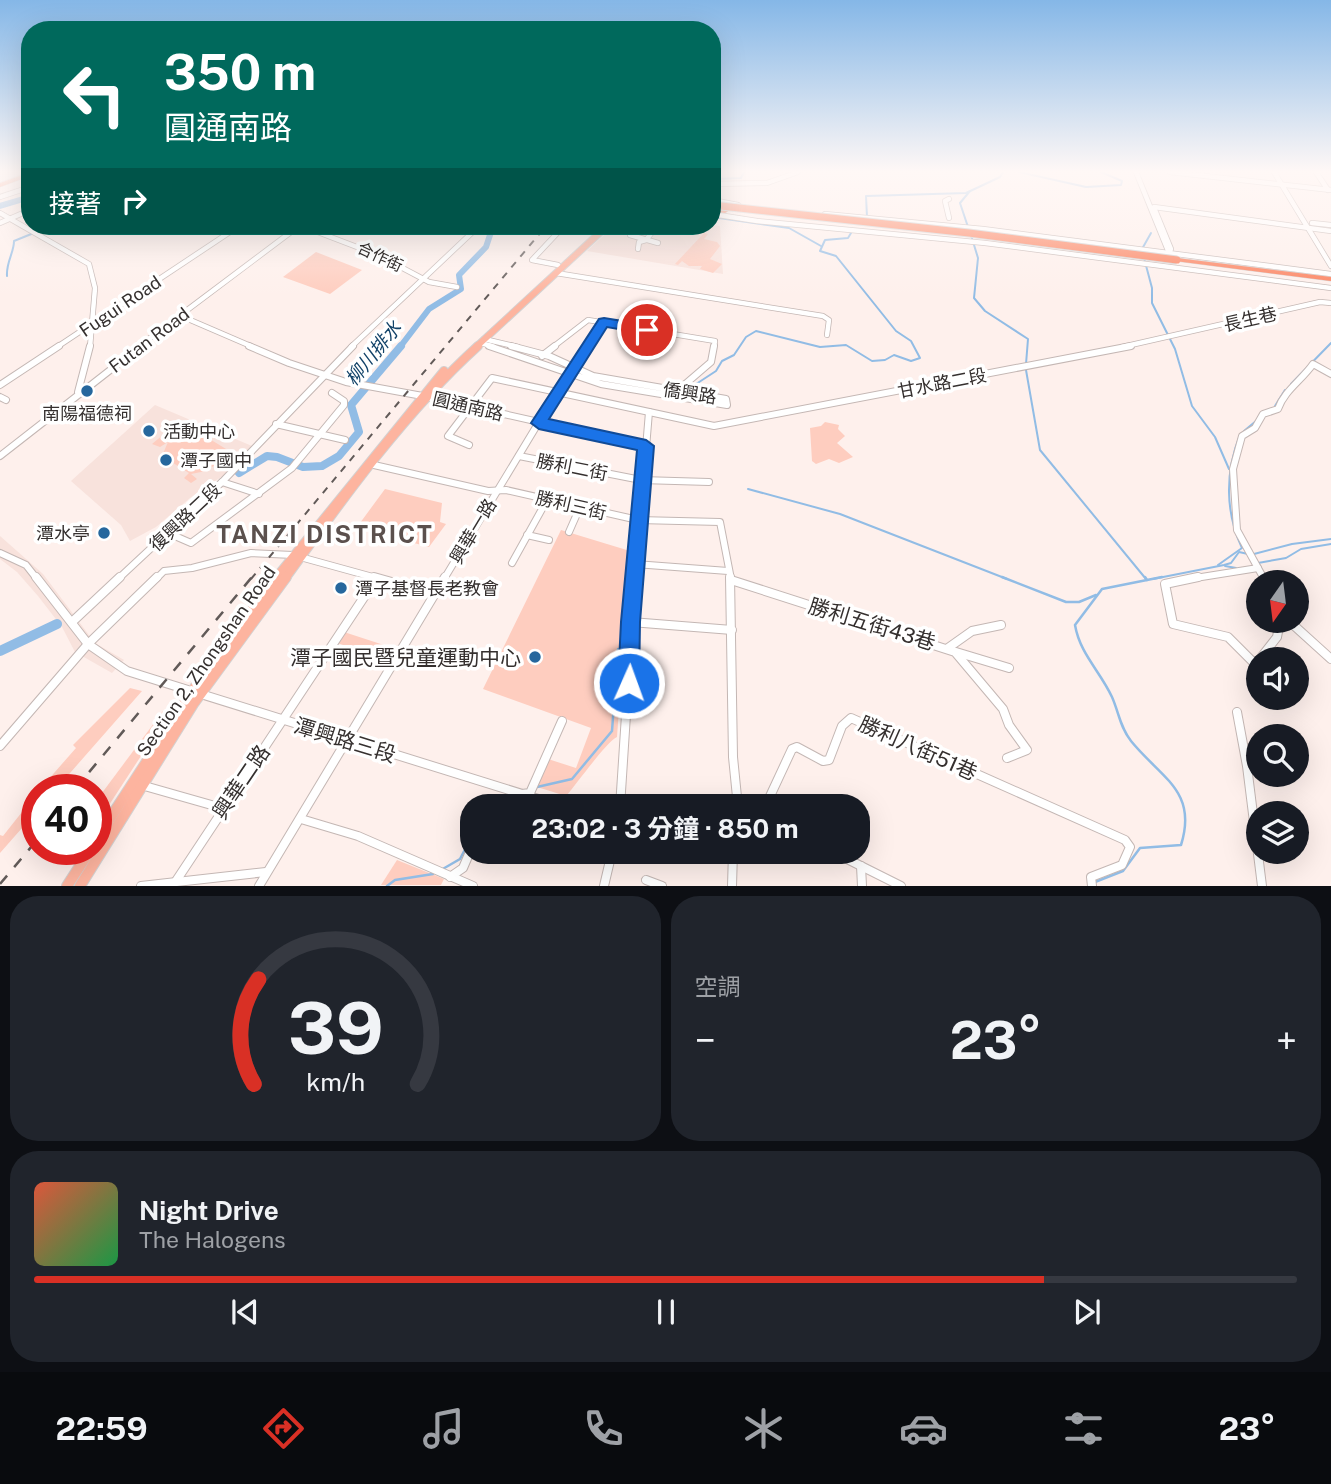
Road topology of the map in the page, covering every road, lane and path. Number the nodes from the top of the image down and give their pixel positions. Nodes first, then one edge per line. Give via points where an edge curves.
1 (0, 213) edge
2 (21, 213) edge
3 (744, 213) edge
4 (752, 213) edge
5 (815, 213) edge
6 (948, 213) edge
7 (1154, 213) edge
8 (1157, 213) edge
9 (1214, 213) edge
10 (1300, 213) edge
11 (824, 214) junction
12 (9, 218) junction
13 (949, 218) dead end
14 (0, 223) edge
15 (1306, 223) junction
16 (21, 225) edge
17 (824, 227) junction
18 (1331, 227) edge
19 (38, 235) edge
20 (223, 235) edge
21 (288, 235) edge
22 (325, 235) edge
23 (469, 235) edge
24 (556, 235) edge
25 (593, 235) edge
26 (630, 235) dead end
27 (650, 235) edge
28 (986, 237) junction
29 (646, 240) junction
30 (658, 243) dead end
31 (1138, 245) junction
32 (638, 249) dead end
33 (1169, 253) junction
34 (1143, 263) junction
35 (1177, 263) junction
36 (1331, 266) edge
37 (557, 269) junction
38 (423, 279) junction
39 (1331, 281) edge
40 (457, 287) dead end
41 (1331, 303) edge
42 (181, 316) junction
43 (92, 322) junction
44 (604, 323) junction
45 (827, 335) dead end
46 (1170, 338) joint
47 (482, 341) junction
48 (543, 356) junction
49 (537, 361) junction
50 (572, 371) junction
51 (1331, 374) edge
52 (322, 375) junction
53 (0, 383) edge
54 (558, 392) junction
55 (332, 393) dead end
56 (77, 394) junction
57 (675, 394) junction
58 (424, 396) junction
59 (469, 406) junction
60 (649, 412) junction
61 (539, 423) junction
62 (276, 424) junction
63 (322, 434) junction
64 (345, 440) dead end
65 (469, 445) dead end
66 (646, 446) junction
67 (0, 456) edge
68 (519, 456) junction
69 (374, 465) junction
70 (641, 480) junction
71 (222, 482) junction
72 (709, 482) dead end
73 (498, 490) junction
74 (259, 494) junction
75 (547, 500) junction
76 (580, 507) junction
77 (638, 520) junction
78 (569, 532) dead end
79 (167, 533) junction
80 (527, 535) junction
81 (549, 540) dead end
82 (0, 553) edge
83 (296, 556) junction
84 (512, 563) dead end
85 (635, 564) junction
86 (1258, 568) joint
87 (729, 571) junction
88 (376, 579) junction
89 (731, 580) junction
90 (434, 594) junction
91 (72, 622) junction
92 (631, 622) junction
93 (1001, 625) dead end
94 (732, 631) junction
95 (1303, 634) edge
96 (88, 644) junction
97 (951, 650) junction
98 (1246, 654) edge
99 (1331, 659) edge
100 (1009, 668) dead end
101 (196, 693) junction
102 (1237, 712) dead end
103 (283, 720) junction
104 (562, 722) dead end
105 (348, 741) junction
106 (0, 747) edge
107 (1007, 758) dead end
108 (141, 785) junction
109 (526, 791) junction
110 (523, 794) edge
111 (533, 794) edge
112 (621, 794) edge
113 (738, 794) edge
114 (769, 794) edge
115 (222, 808) junction
116 (112, 816) edge
117 (301, 818) junction
118 (465, 864) edge
119 (609, 864) edge
120 (733, 864) edge
121 (857, 864) edge
122 (81, 865) edge
123 (861, 866) junction
124 (266, 872) junction
125 (441, 873) junction
126 (646, 880) dead end
127 (176, 881) junction
128 (67, 886) edge
129 (80, 886) edge
130 (141, 886) edge
131 (259, 886) edge
132 (473, 886) edge
133 (604, 886) edge
134 (662, 886) edge
135 (732, 886) edge
136 (862, 886) edge
137 (901, 886) edge
138 (1092, 886) edge
139 (1262, 886) edge

1 - 12 street
2 - 12 street
3 - 28 highway, bridge
4 - 17 street
5 - 11 street
6 - 13 street
7 - 33 street
8 - 33 street
9 - 15 street
10 - 15 street
11 - 17 street
11 - 28 street
12 - 14 street
12 - 16 street
15 - 18 street
15 - 36 street
17 - 28 street
19 - 43 street via 91,266 97,279
20 - 43 street, Fugui Road
21 - 42 street, Futan Road
22 - 38 street, 合作街
23 - 38 street, 復興路二段
24 - 37 street via 532,260
25 - 37 main road, Section 2, Zhongshan Road
26 - 29 street
27 - 29 street
28 - 31 street
28 - 34 street
28 - 35 highway, bridge
29 - 30 street
29 - 32 street via 639,242
31 - 33 street
31 - 34 street
33 - 35 street
33 - 39 street
34 - 35 street
35 - 39 highway
37 - 45 street via 823,316 829,320
37 - 47 main road, Section 2, Zhongshan Road
37 - 58 main road, Section 2, Zhongshan Road via 438,377
38 - 40 street, 合作街
38 - 52 street, 復興路二段
41 - 46 street, 長生巷
42 - 52 street
42 - 56 street, Futan Road
43 - 53 street, Fugui Road
43 - 56 street
44 - 48 street via 586,321
44 - 50 street, 興華一路
44 - 57 street via 715,341 711,362
46 - 60 street, 甘水路二段 via 715,426
47 - 48 street, 僑興路
47 - 49 street, 僑興路
47 - 58 main road, Section 2, Zhongshan Road
48 - 49 street
48 - 50 street, 僑興路
49 - 50 street, 僑興路
50 - 54 street, 興華一路
50 - 57 street, 僑興路 via 601,384
51 - 86 street via 1313,364 1282,397 1278,409 1263,414 1255,428 1242,436 1233,469 1236,524
52 - 58 street, 圓通南路
52 - 62 street, 復興路二段
54 - 59 street via 492,378
54 - 60 street
54 - 61 street, 興華一路
55 - 63 street via 344,405
56 - 67 street, Futan Road
57 - 57 street, 僑興路 via 727,405 726,399
58 - 59 street, 圓通南路
58 - 69 main road, Section 2, Zhongshan Road
58 - 83 main road, Section 2, Zhongshan Road
59 - 61 street, 圓通南路
59 - 65 street via 448,436
60 - 66 street
61 - 66 street, 圓通南路
61 - 68 street, 興華一路
62 - 63 street
62 - 71 street, 復興路二段
63 - 64 street
63 - 74 street via 292,468
66 - 70 street
68 - 70 street, 勝利二街
68 - 73 street, 興華一路
69 - 73 street, 勝利三街
69 - 83 main road, Section 2, Zhongshan Road
70 - 72 street, 勝利二街
70 - 77 street
71 - 74 street
71 - 79 street, 復興路二段
73 - 75 street, 勝利三街
73 - 90 street, 興華一路
74 - 79 street via 191,543
75 - 76 street, 勝利三街
75 - 80 street
76 - 77 street, 勝利三街
76 - 78 street
77 - 85 street
77 - 87 street, 勝利三街 via 720,522
79 - 91 street, 復興路二段
80 - 81 street
80 - 84 street
82 - 91 street, 潭興路三段 via 26,565
83 - 88 street
83 - 96 street via 251,554 164,571
83 - 101 main road, Section 2, Zhongshan Road
85 - 87 street
85 - 92 street
86 - 98 street via 1164,588 1173,624 1228,637
87 - 89 street
88 - 90 street
88 - 103 street, 興華二路
89 - 94 street
89 - 97 street, 勝利五街43巷
90 - 105 street, 興華一路
91 - 96 street, 潭興路三段
92 - 94 street
92 - 112 street
93 - 97 street via 972,631
94 - 113 street via 733,757
95 - 99 street
96 - 101 street, 潭興路三段 via 127,671
96 - 106 street
97 - 100 street
97 - 107 street, 勝利五街43巷 via 1003,709 1027,750
101 - 103 street, 潭興路三段
101 - 108 main road, Section 2, Zhongshan Road
101 - 116 main road, Section 2, Zhongshan Road
102 - 139 street
103 - 105 street, 潭興路三段
103 - 115 street, 興華二路
104 - 109 street
105 - 109 street, 潭興路三段
105 - 117 street, 興華一路
108 - 115 street
108 - 129 main road, Section 2, Zhongshan Road
109 - 110 street
109 - 111 street, 潭興路三段
114 - 138 street, 勝利八街51巷 via 792,749 829,760 842,726 851,718 1125,840 1130,847 1122,865 1091,877
115 - 127 street, 興華二路
117 - 124 street, 興華一路
117 - 125 street via 358,836
118 - 125 street
119 - 133 street
120 - 135 street
121 - 123 street
122 - 128 main road
123 - 136 street
123 - 137 street
124 - 127 street
124 - 131 street, 興華一路
125 - 132 street
126 - 134 street
127 - 130 street

